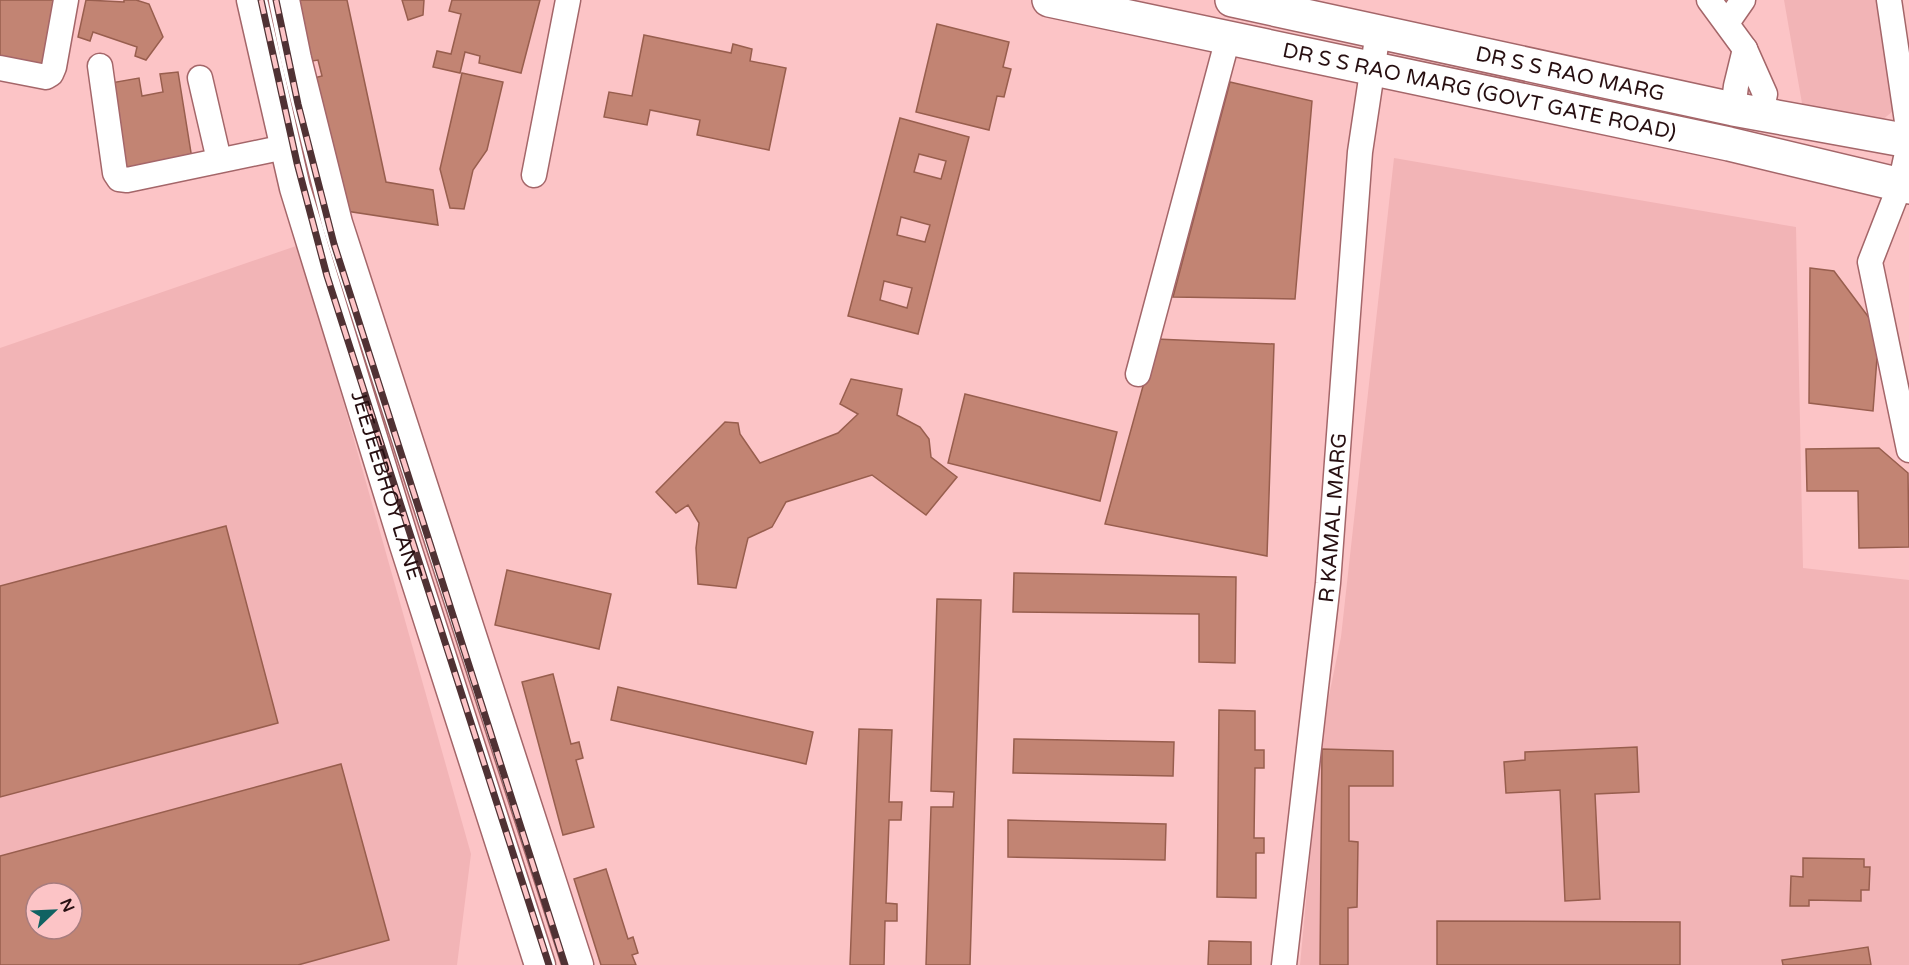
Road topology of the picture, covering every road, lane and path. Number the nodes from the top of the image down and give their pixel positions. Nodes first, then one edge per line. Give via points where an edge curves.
1 (66, 0) edge
2 (252, 0) edge
3 (284, 0) edge
4 (568, 0) edge
5 (1049, 0) edge
6 (1232, 0) edge
7 (1709, 0) edge
8 (1743, 0) edge
9 (1889, 0) edge
10 (1727, 23) junction
11 (1378, 32) junction
12 (1228, 38) junction
13 (100, 66) dead end
14 (0, 68) edge
15 (1373, 69) junction
16 (200, 78) dead end
17 (304, 90) junction
18 (274, 98) junction
19 (1747, 111) junction
20 (1909, 135) edge
21 (1909, 142) edge
22 (285, 147) junction
23 (219, 160) junction
24 (534, 175) dead end
25 (1904, 186) edge
26 (1138, 374) dead end
27 (1909, 450) edge
28 (511, 756) junction
29 (476, 767) junction
30 (540, 965) edge
31 (578, 965) edge
32 (1284, 965) edge

1 - 14 street via 51,74 46,77
2 - 18 street, JEEJEEBHOY LANE
3 - 17 street
4 - 24 street
5 - 12 main road, DR S S RAO MARG (GOVT GATE ROAD)
6 - 11 main road, DR S S RAO MARG
7 - 10 street
8 - 10 street
9 - 20 street
10 - 19 street via 1745,49 1736,86
11 - 15 street, R KAMAL MARG
11 - 19 main road, DR S S RAO MARG
12 - 15 main road, DR S S RAO MARG (GOVT GATE ROAD)
12 - 26 street
13 - 23 street via 119,179
15 - 25 main road, DR S S RAO MARG (GOVT GATE ROAD)
15 - 32 street, R KAMAL MARG via 1360,152 1328,583
16 - 23 street
17 - 18 street
17 - 28 street via 337,223
18 - 22 street, JEEJEEBHOY LANE
19 - 21 main road, DR S S RAO MARG
21 - 25 street
22 - 23 street
22 - 29 street, JEEJEEBHOY LANE via 401,534
25 - 27 street via 1870,262
28 - 29 street
28 - 31 street
29 - 30 street, JEEJEEBHOY LANE

